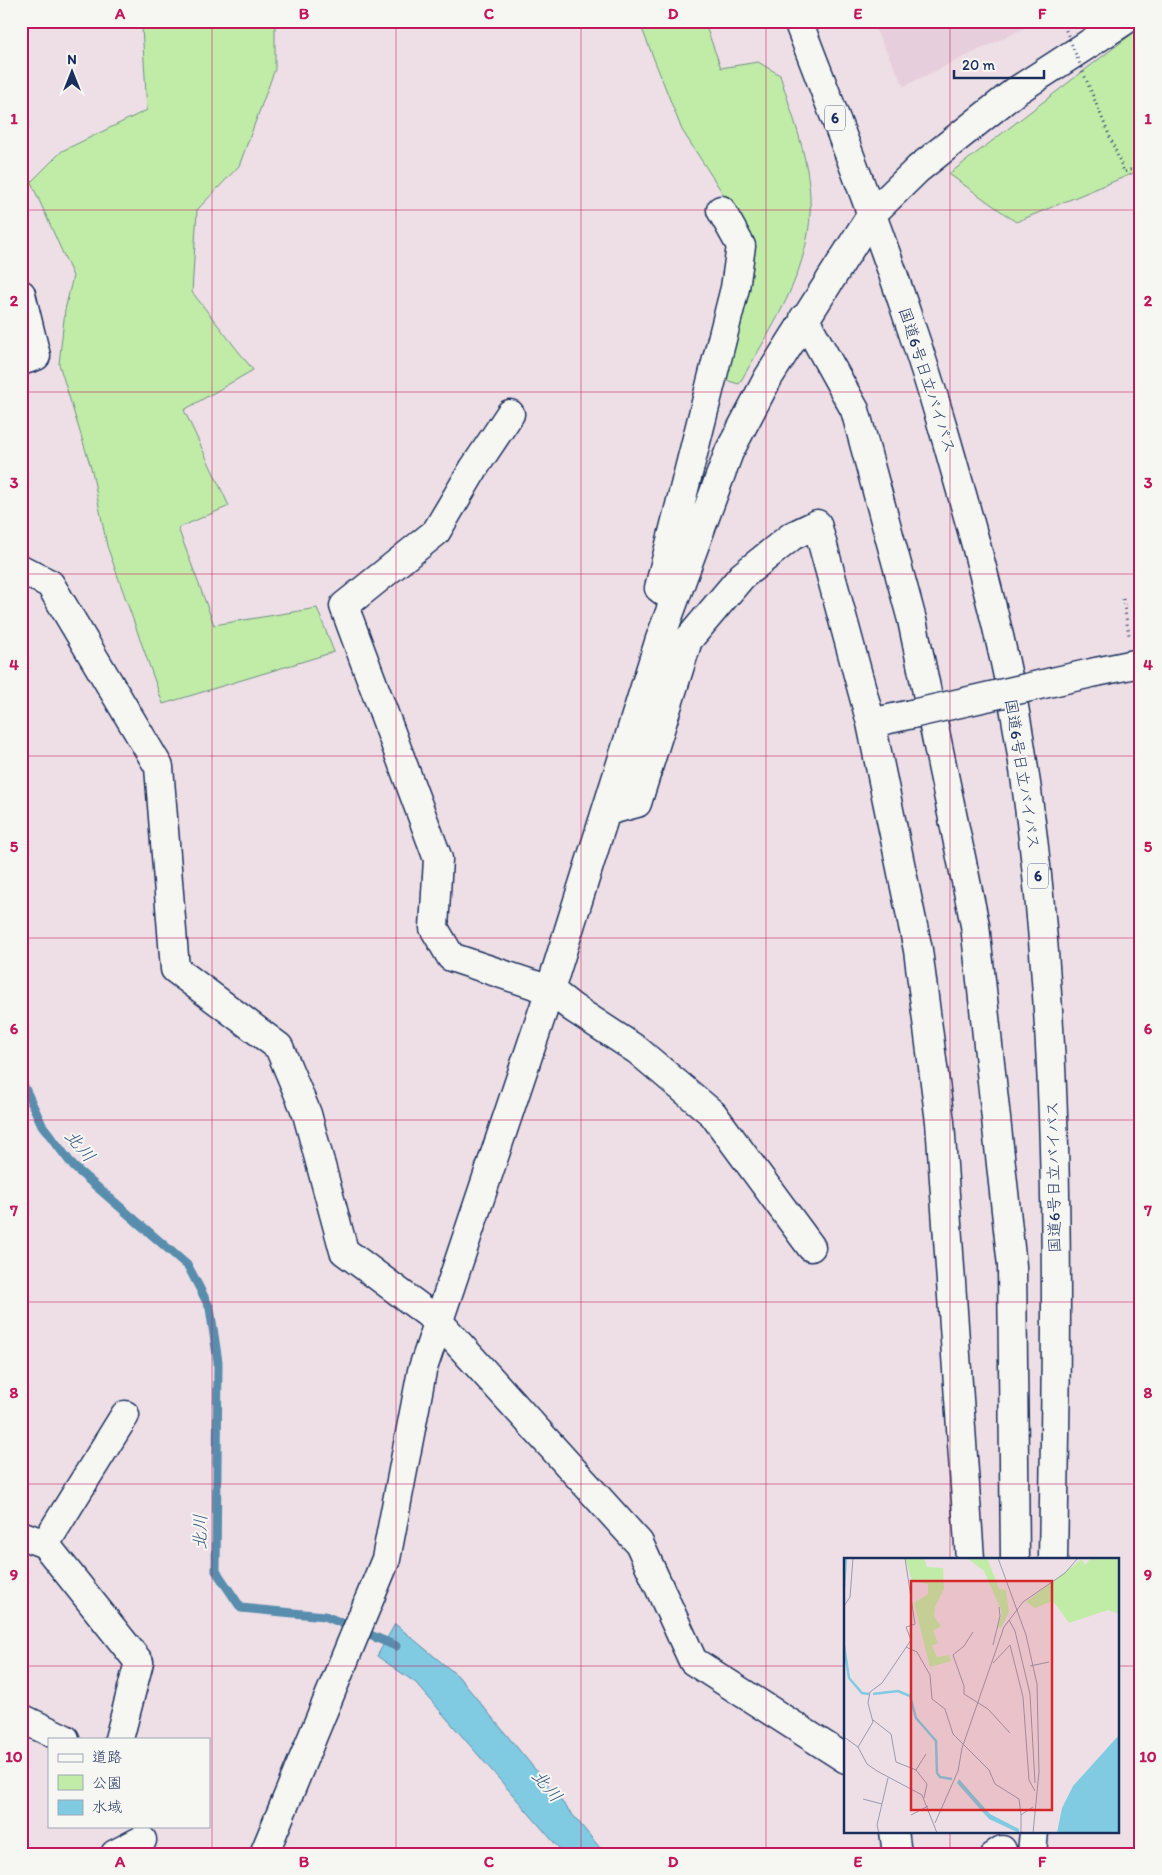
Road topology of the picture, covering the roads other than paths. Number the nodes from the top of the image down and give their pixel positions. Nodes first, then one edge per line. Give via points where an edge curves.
1 (798, 21) edge
2 (1124, 21) edge
3 (721, 210) dead end
4 (872, 214) junction
5 (21, 294) edge
6 (804, 318) junction
7 (21, 361) edge
8 (510, 414) dead end
9 (21, 569) edge
10 (674, 599) junction
11 (1135, 664) dead end
12 (871, 722) junction
13 (607, 811) junction
14 (550, 990) junction
15 (811, 1247) dead end
16 (438, 1320) junction
17 (126, 1416) dead end
18 (33, 1540) edge
19 (970, 1558) edge
20 (1015, 1558) edge
21 (1053, 1558) edge
22 (21, 1718) edge
23 (63, 1738) edge
24 (119, 1738) edge
25 (844, 1757) edge
26 (894, 1832) edge
27 (1034, 1832) edge
28 (141, 1840) edge
29 (115, 1854) edge
30 (264, 1854) edge
31 (897, 1854) edge
32 (1032, 1854) edge

1 - 4 main road, 国道6号日立バイパス / 6
2 - 4 main road via 1009,96 918,169
3 - 10 main road via 741,246 735,288 659,588
4 - 6 main road
4 - 21 main road, 国道6号日立バイパス / 6 via 949,444 988,593 1017,726 1034,842 1044,942 1053,1176
5 - 7 main road via 36,356
6 - 10 main road via 729,452
6 - 20 main road via 855,410 912,620 975,925 1012,1266
8 - 14 main road via 436,532 344,606 438,859 434,928 451,957
9 - 16 main road via 50,584 159,766 175,969 279,1047 307,1114 344,1251
10 - 13 main road
11 - 12 main road, bridge
12 - 13 main road via 817,524 792,536 742,576 688,640 637,803
12 - 19 main road via 918,950 940,1122
13 - 14 main road
14 - 15 main road via 637,1050 713,1114
14 - 16 main road
16 - 25 main road via 639,1543 693,1661
16 - 30 main road via 422,1371 386,1559
17 - 18 main road
18 - 24 main road via 139,1662
22 - 23 main road
26 - 31 main road
27 - 32 main road
28 - 29 main road

